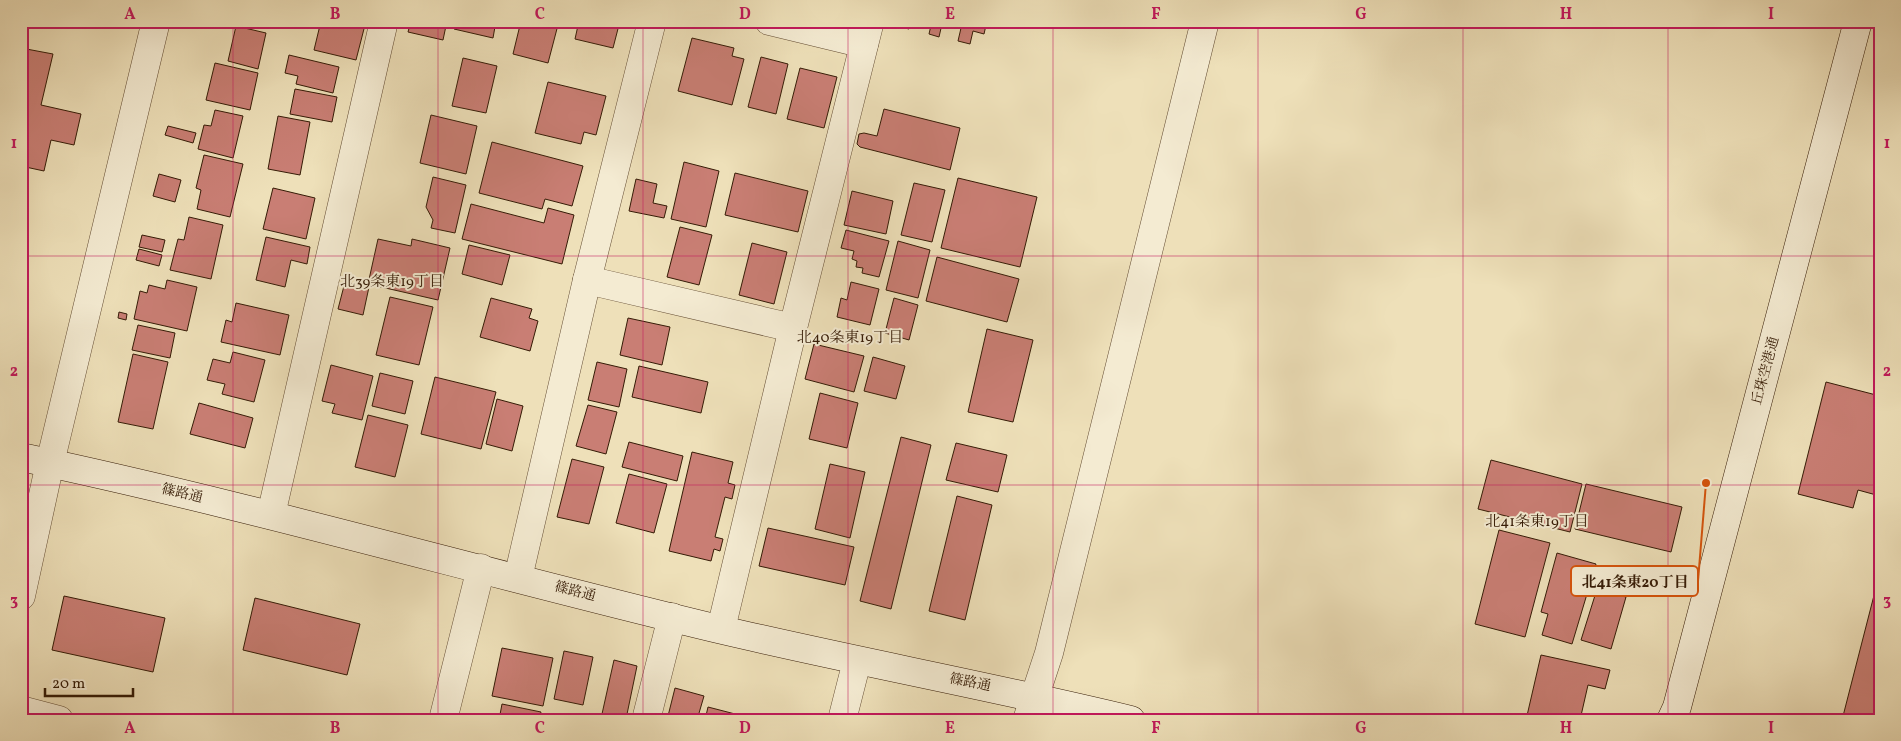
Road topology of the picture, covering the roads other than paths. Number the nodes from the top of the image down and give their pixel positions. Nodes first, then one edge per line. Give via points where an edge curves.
1 (156, 21) edge
2 (384, 21) edge
3 (652, 21) edge
4 (769, 21) edge
5 (1205, 21) edge
6 (1858, 21) edge
7 (867, 33) edge
8 (586, 280) junction
9 (793, 328) junction
10 (21, 457) edge
11 (50, 463) junction
12 (271, 515) junction
13 (481, 568) junction
14 (518, 578) junction
15 (21, 596) edge
16 (672, 617) junction
17 (721, 629) junction
18 (857, 661) junction
19 (1031, 708) edge
20 (21, 710) edge
21 (60, 720) edge
22 (443, 720) edge
23 (646, 720) edge
24 (842, 720) edge
25 (1131, 720) edge
26 (1671, 720) edge

1 - 11 street
2 - 12 street
3 - 8 street
4 - 7 street
5 - 19 street via 1049,653
6 - 26 street, 丘珠空港通
7 - 9 street
8 - 9 street
8 - 14 street
9 - 17 street
10 - 11 street, 篠路通
11 - 12 street, 篠路通
11 - 15 street
12 - 13 street, 篠路通
13 - 14 street, 篠路通
13 - 22 street
14 - 16 street, 篠路通
16 - 17 street, 篠路通
16 - 23 street
17 - 18 street, 篠路通
18 - 19 street, 篠路通
18 - 24 street
19 - 25 street, 篠路通
20 - 21 street

